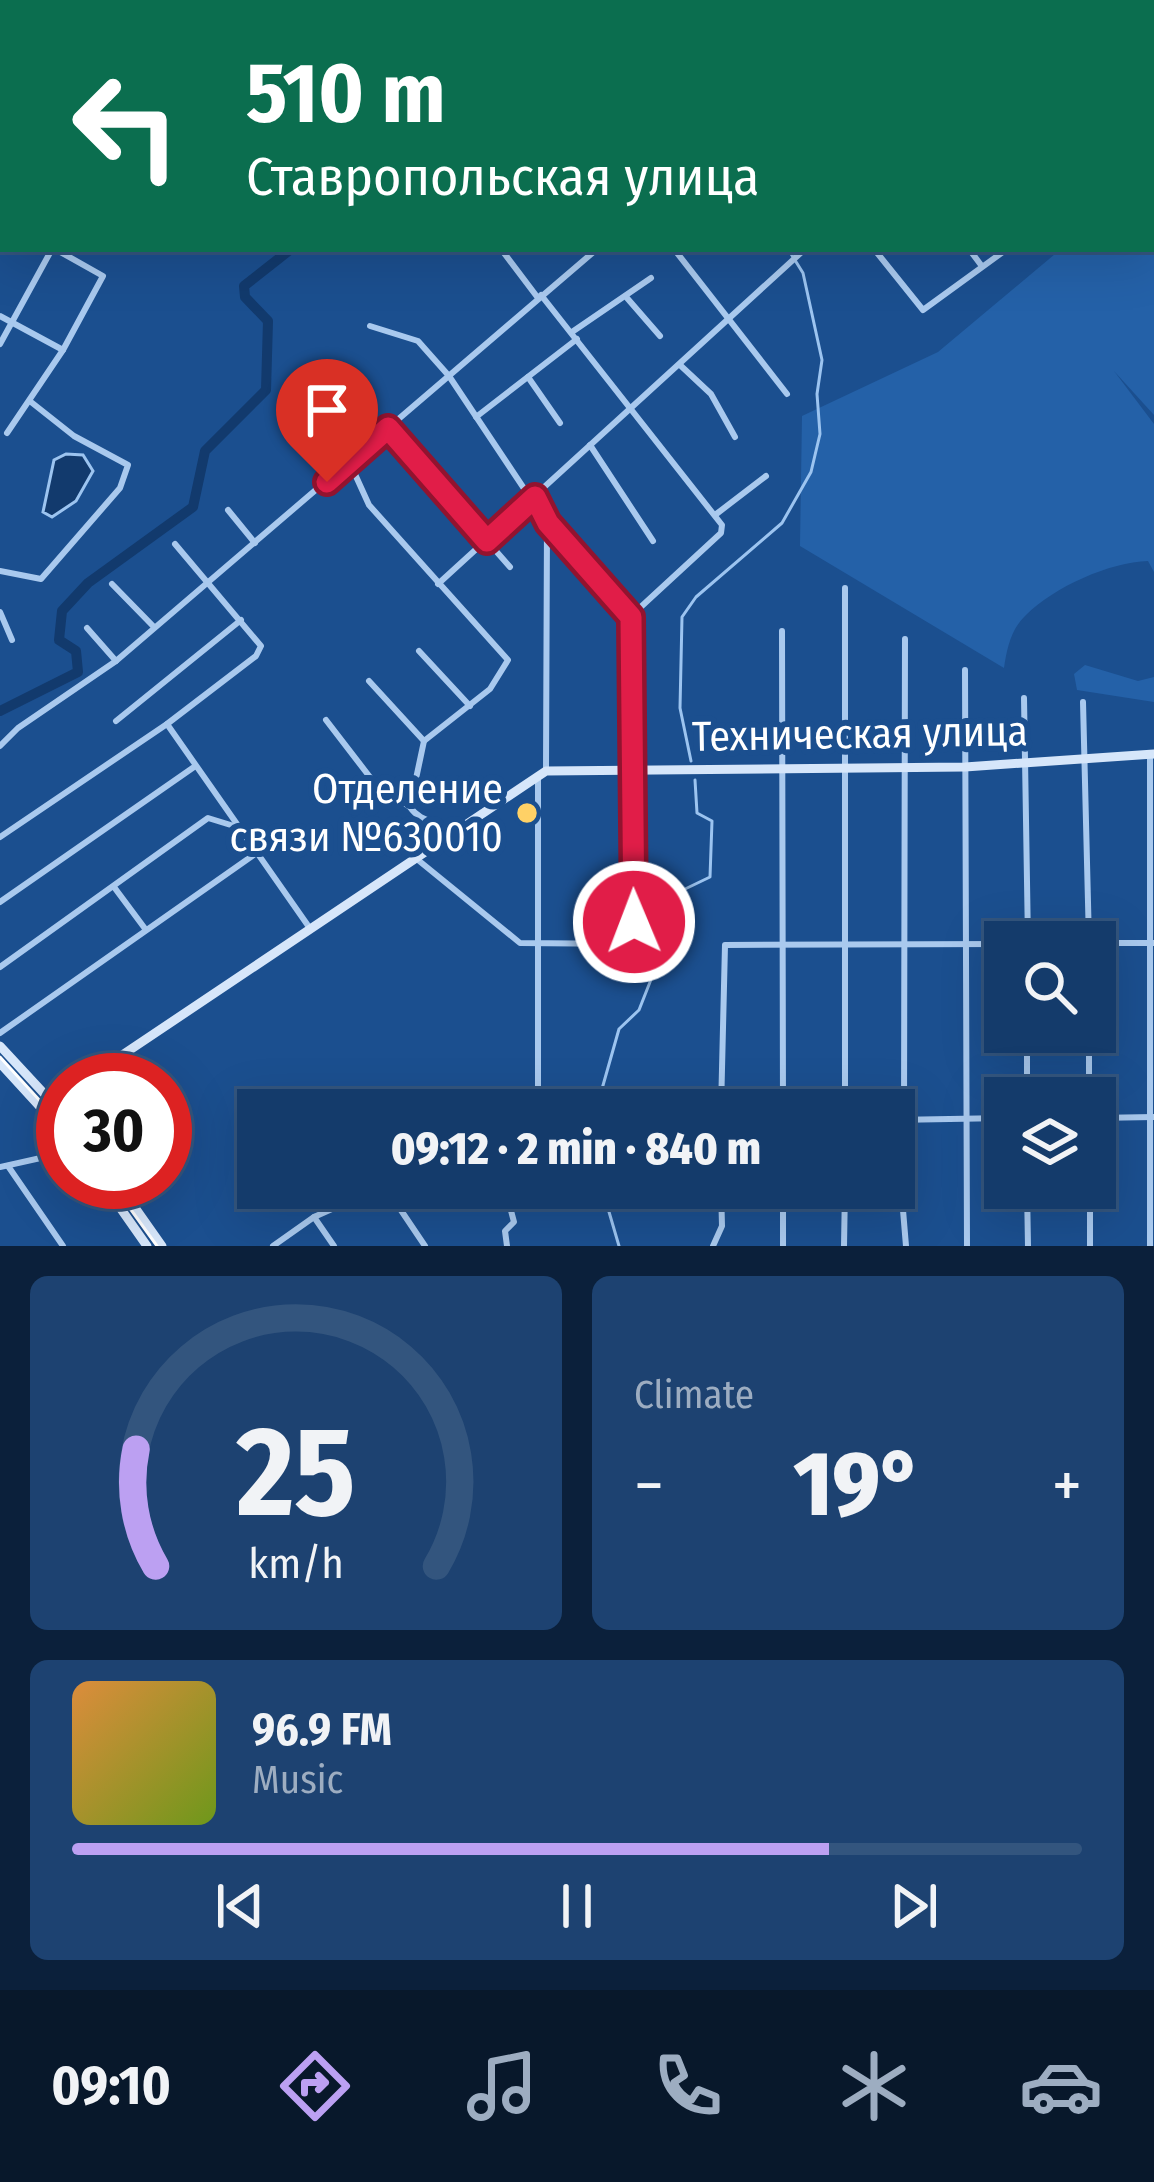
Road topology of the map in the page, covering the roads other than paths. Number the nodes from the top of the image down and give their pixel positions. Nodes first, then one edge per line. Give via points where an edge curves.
1 (52, 252) edge
2 (60, 252) edge
3 (502, 252) edge
4 (593, 252) edge
5 (676, 252) edge
6 (876, 252) edge
7 (971, 252) edge
8 (1003, 252) edge
9 (798, 255) edge
10 (982, 267) junction
11 (651, 278) dead end
12 (539, 297) junction
13 (627, 298) junction
14 (0, 316) edge
15 (728, 320) junction
16 (13, 323) junction
17 (370, 326) dead end
18 (575, 336) junction
19 (660, 336) dead end
20 (0, 344) edge
21 (63, 350) junction
22 (680, 364) junction
23 (449, 376) junction
24 (528, 377) junction
25 (787, 394) dead end
26 (31, 402) junction
27 (629, 409) junction
28 (476, 417) junction
29 (560, 423) dead end
30 (388, 428) junction
31 (7, 433) dead end
32 (735, 437) dead end
33 (590, 445) junction
34 (349, 460) junction
35 (766, 476) dead end
36 (535, 497) junction
37 (228, 510) dead end
38 (715, 515) junction
39 (548, 523) junction
40 (487, 541) junction
41 (653, 541) dead end
42 (255, 543) junction
43 (176, 544) dead end
44 (509, 567) dead end
45 (0, 571) edge
46 (208, 583) junction
47 (112, 584) dead end
48 (438, 584) junction
49 (845, 588) dead end
50 (0, 612) edge
51 (631, 617) junction
52 (242, 620) junction
53 (154, 627) junction
54 (87, 628) dead end
55 (782, 631) dead end
56 (904, 639) dead end
57 (12, 640) dead end
58 (419, 651) dead end
59 (116, 661) junction
60 (965, 670) dead end
61 (369, 681) dead end
62 (1024, 698) dead end
63 (1083, 702) dead end
64 (470, 706) junction
65 (326, 720) dead end
66 (116, 721) dead end
67 (167, 724) junction
68 (424, 741) junction
69 (0, 746) edge
70 (1152, 755) edge
71 (1088, 760) junction
72 (1026, 764) junction
73 (195, 766) junction
74 (844, 767) junction
75 (965, 767) junction
76 (904, 768) junction
77 (783, 769) junction
78 (632, 771) junction
79 (542, 773) junction
80 (410, 807) junction
81 (234, 826) junction
82 (454, 834) junction
83 (0, 837) edge
84 (255, 854) junction
85 (418, 860) junction
86 (114, 887) junction
87 (0, 902) edge
88 (1028, 921) edge
89 (1092, 921) edge
90 (146, 930) junction
91 (312, 932) junction
92 (1116, 942) edge
93 (1152, 943) edge
94 (905, 944) junction
95 (967, 944) junction
96 (984, 944) edge
97 (784, 945) junction
98 (844, 945) junction
99 (539, 946) junction
100 (0, 967) edge
101 (0, 1033) edge
102 (0, 1046) edge
103 (126, 1053) edge
104 (0, 1063) edge
105 (36, 1084) edge
106 (36, 1089) edge
107 (538, 1089) edge
108 (722, 1089) edge
109 (783, 1089) edge
110 (845, 1089) edge
111 (904, 1089) edge
112 (1152, 1117) edge
113 (1116, 1118) edge
114 (967, 1119) junction
115 (984, 1119) edge
116 (915, 1120) edge
117 (36, 1159) edge
118 (4, 1167) edge
119 (121, 1209) edge
120 (136, 1209) edge
121 (331, 1209) edge
122 (398, 1209) edge
123 (511, 1209) edge
124 (722, 1209) edge
125 (783, 1209) edge
126 (844, 1209) edge
127 (903, 1209) edge
128 (1028, 1209) edge
129 (1090, 1209) edge
130 (314, 1216) junction
131 (63, 1246) edge
132 (147, 1246) edge
133 (163, 1246) edge
134 (273, 1246) edge
135 (334, 1246) edge
136 (425, 1246) edge
137 (507, 1246) edge
138 (713, 1246) edge
139 (783, 1246) edge
140 (844, 1246) edge
141 (906, 1246) edge
142 (967, 1246) edge
143 (1028, 1246) edge
144 (1090, 1246) edge
145 (1150, 1246) edge

1 - 16 street
2 - 21 street via 104,276
3 - 12 street
4 - 12 street
5 - 15 street
6 - 10 street via 923,310
7 - 10 street
8 - 10 street
9 - 15 street
11 - 13 street
12 - 18 street
12 - 23 street
13 - 18 street
13 - 19 street
14 - 16 street
15 - 22 street
15 - 25 street
16 - 20 street
16 - 21 street
17 - 23 street via 411,336
18 - 24 street
18 - 27 street
21 - 26 street
22 - 27 street
22 - 32 street via 711,394
23 - 28 street
23 - 30 street
24 - 28 street
24 - 29 street
26 - 31 street
26 - 45 street via 128,464 120,488 41,579
27 - 33 street
27 - 38 street
28 - 36 street
30 - 34 street
30 - 40 street
33 - 36 street
33 - 41 street
34 - 42 street
34 - 48 street via 369,505
35 - 38 street
36 - 39 street
36 - 40 street
37 - 42 street
38 - 51 street via 721,533
39 - 51 street
39 - 79 street
40 - 44 street
40 - 48 street
42 - 46 street
43 - 46 street
46 - 52 street
46 - 53 street
47 - 53 street
48 - 64 street via 508,660
49 - 74 street
50 - 57 street
51 - 78 street
52 - 66 street
52 - 67 street via 261,646 243,670
53 - 59 street
54 - 59 street
55 - 77 street
56 - 76 street
58 - 64 street
59 - 69 street
60 - 75 street
61 - 68 street
62 - 72 street
63 - 71 street
64 - 68 street
65 - 80 street via 376,785
67 - 73 street
67 - 83 street
68 - 80 street
70 - 71 street, Техническая улица
70 - 93 street
71 - 72 street, Техническая улица
71 - 89 street
72 - 75 street, Техническая улица
72 - 88 street
73 - 81 street
73 - 87 street
74 - 76 street, Техническая улица
74 - 77 street, Техническая улица
74 - 98 street
75 - 76 street, Техническая улица
75 - 95 street
76 - 94 street
77 - 78 street, Техническая улица
77 - 97 street
78 - 79 street, Техническая улица
78 - 99 street via 631,944
79 - 82 street
79 - 99 street
80 - 82 street
81 - 84 street
81 - 86 street via 208,818
82 - 85 street
84 - 90 street
84 - 91 street
85 - 91 street
85 - 99 street via 512,940
86 - 90 street
86 - 100 street
90 - 101 street
91 - 103 street
92 - 93 street
93 - 112 street
94 - 95 street
94 - 98 street
94 - 111 street
95 - 96 street
95 - 114 street
97 - 98 street
97 - 108 street via 725,945
97 - 109 street
98 - 110 street
99 - 107 street
102 - 105 street
104 - 106 street
112 - 113 street
112 - 145 street
114 - 115 street
114 - 116 street
114 - 142 street
117 - 118 street
118 - 131 street
119 - 132 street
120 - 133 street
121 - 130 street
122 - 136 street
123 - 137 street
124 - 138 street
125 - 139 street
126 - 140 street
127 - 141 street
128 - 143 street
129 - 144 street
130 - 134 street
130 - 135 street

